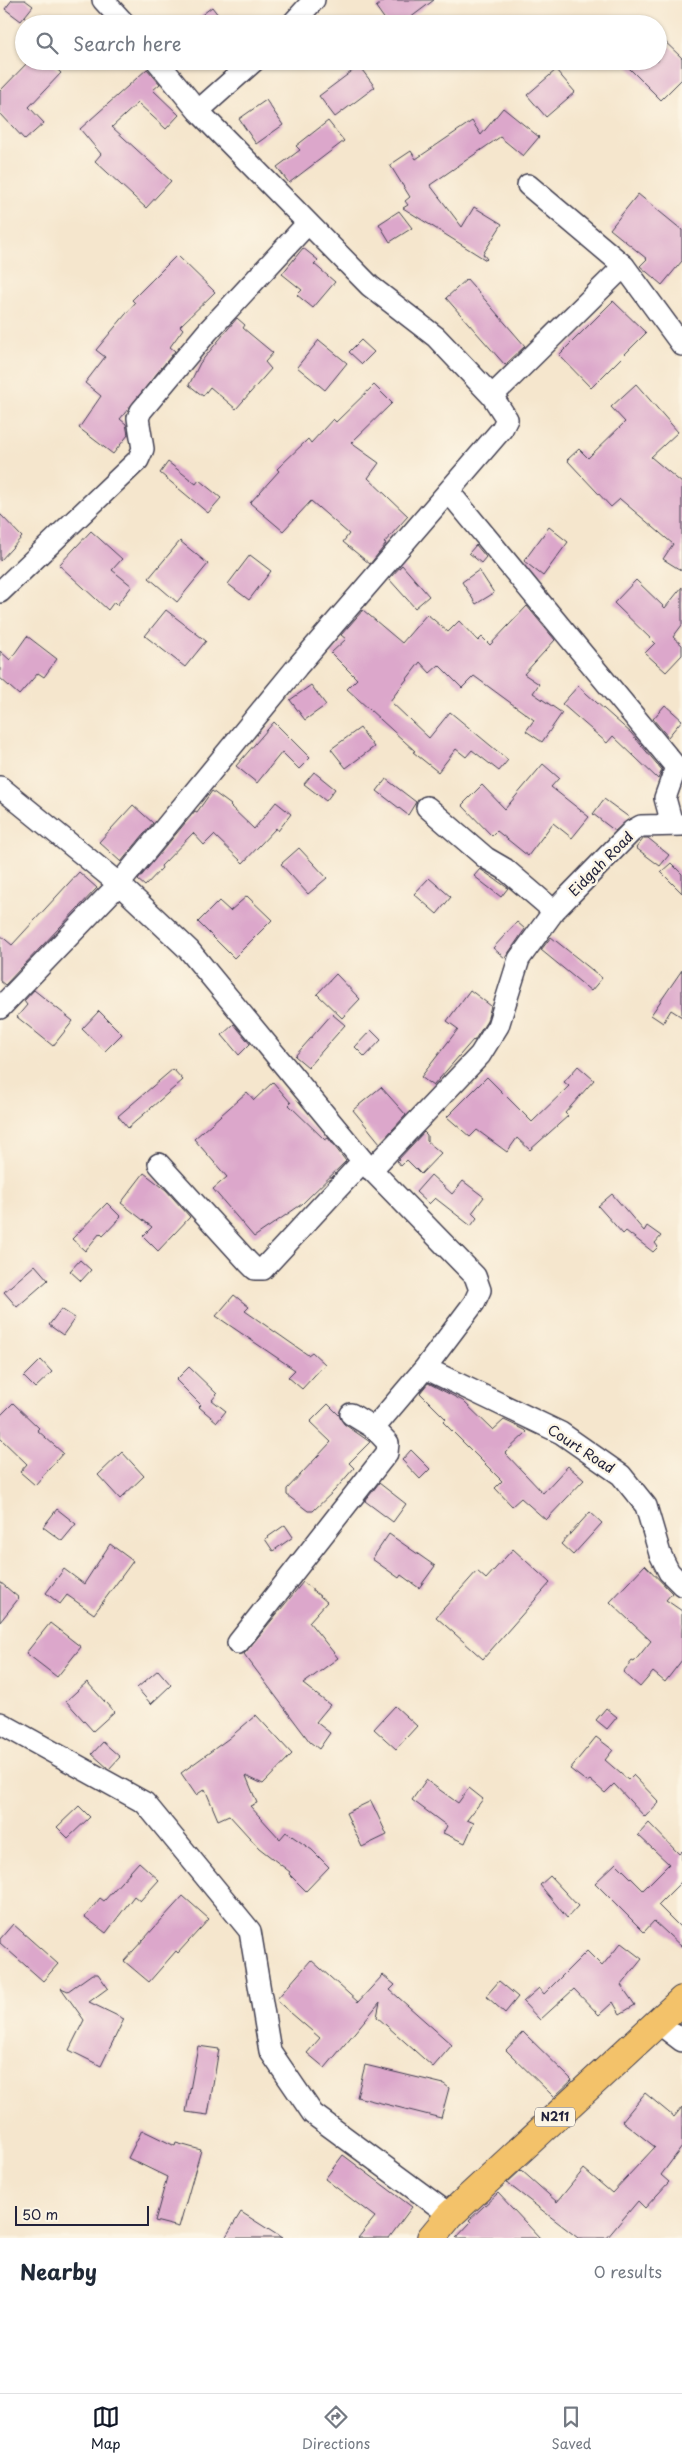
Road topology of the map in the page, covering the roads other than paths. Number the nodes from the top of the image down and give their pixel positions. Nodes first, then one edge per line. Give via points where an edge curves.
1 (103, 0) edge
2 (314, 0) edge
3 (117, 15) edge
4 (300, 15) edge
5 (164, 70) edge
6 (244, 70) edge
7 (198, 111) junction
8 (528, 185) dead end
9 (308, 223) junction
10 (624, 266) junction
11 (682, 345) edge
12 (492, 396) junction
13 (449, 492) junction
14 (0, 592) edge
15 (0, 788) edge
16 (427, 806) dead end
17 (677, 825) edge
18 (120, 884) junction
19 (554, 912) junction
20 (0, 1008) edge
21 (159, 1164) dead end
22 (367, 1166) junction
23 (425, 1368) junction
24 (351, 1414) dead end
25 (374, 1428) junction
26 (682, 1585) edge
27 (238, 1643) dead end
28 (0, 1723) edge
29 (682, 2000) edge
30 (657, 2022) junction
31 (682, 2041) edge
32 (450, 2215) junction
33 (431, 2238) edge

1 - 3 street
2 - 4 street
5 - 7 street
6 - 7 street
7 - 9 street
8 - 10 street
9 - 12 street via 370,286 436,336
9 - 14 street via 208,331 141,411 138,418 143,450 138,460
10 - 11 street
10 - 12 street
12 - 13 street via 507,419 505,424
13 - 17 street via 676,767 665,798
13 - 18 street via 296,666
15 - 18 street
16 - 19 street
17 - 19 street, Eidgah Road via 641,826 632,831
18 - 20 street
18 - 22 street via 189,950
19 - 22 street, Eidgah Road via 519,959 498,1026 480,1055
21 - 22 street, Eidgah Road via 256,1269 263,1269
22 - 23 street via 475,1276 480,1290 474,1303
23 - 25 street
23 - 26 street, Court Road via 561,1433 621,1475 646,1506 660,1554 669,1572
24 - 25 street
25 - 27 street via 388,1443 388,1453 383,1461
28 - 32 street via 146,1803 250,1931 270,2051 312,2114
29 - 30 highway, N211
30 - 31 street
30 - 32 highway, N211
32 - 33 highway, N211

